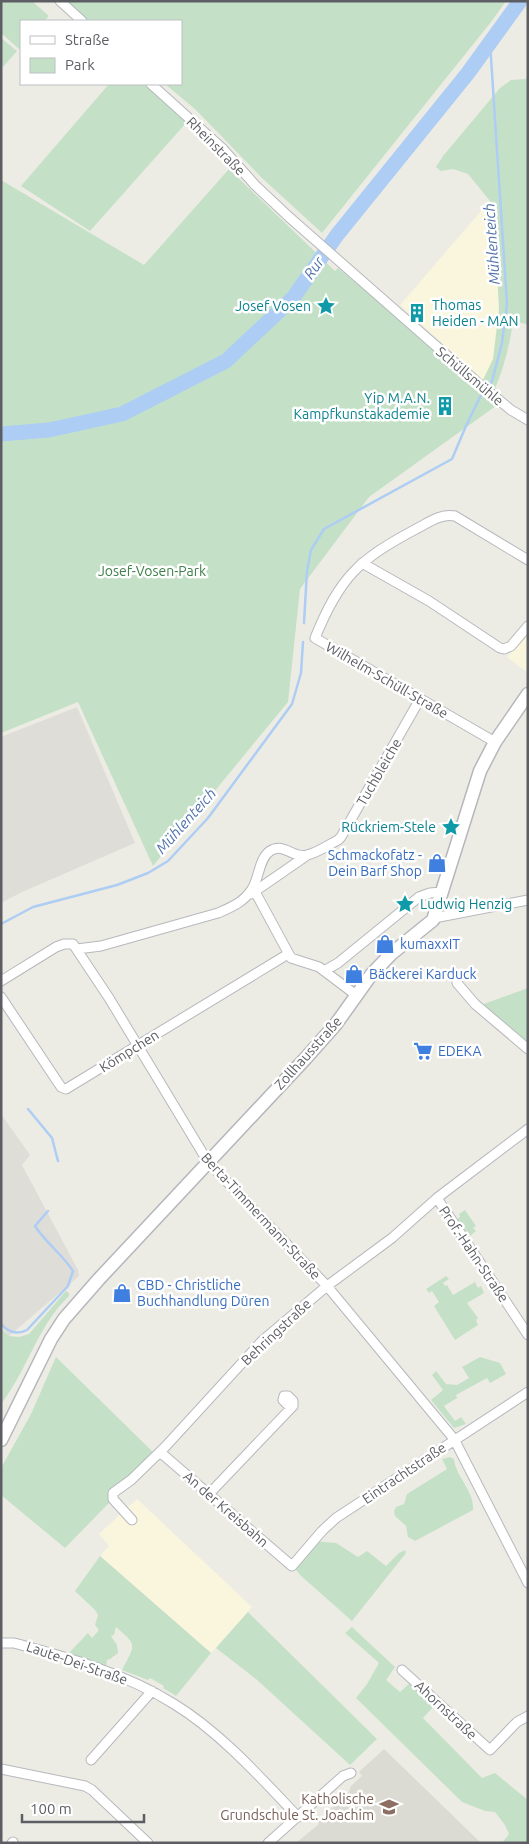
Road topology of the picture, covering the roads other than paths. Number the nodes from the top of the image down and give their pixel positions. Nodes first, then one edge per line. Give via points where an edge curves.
1 (60, 1) edge
2 (81, 20) edge
3 (152, 85) edge
4 (280, 209) joint
5 (528, 420) edge
6 (528, 560) edge
7 (362, 563) junction
8 (528, 626) edge
9 (528, 694) edge
10 (420, 699) junction
11 (495, 742) junction
12 (306, 856) junction
13 (254, 889) junction
14 (442, 892) junction
15 (528, 900) edge
16 (434, 918) junction
17 (77, 949) junction
18 (288, 954) junction
19 (324, 970) junction
20 (1, 981) edge
21 (457, 983) dead end
22 (356, 995) junction
23 (1, 997) edge
24 (137, 1046) junction
25 (528, 1049) edge
26 (528, 1129) edge
27 (208, 1162) junction
28 (437, 1198) junction
29 (327, 1286) junction
30 (528, 1335) edge
31 (528, 1392) edge
32 (291, 1408) dead end
33 (454, 1439) junction
34 (1, 1440) edge
35 (160, 1452) junction
36 (209, 1494) junction
37 (132, 1520) dead end
38 (292, 1566) joint
39 (528, 1583) edge
40 (1, 1643) edge
41 (402, 1670) dead end
42 (152, 1691) junction
43 (528, 1716) edge
44 (91, 1760) dead end
45 (1, 1769) edge
46 (351, 1773) dead end
47 (298, 1817) junction
48 (148, 1843) edge
49 (268, 1843) edge

1 - 2 street
3 - 4 street, Rheinstraße via 222,148
4 - 5 street, Schüllsmühle via 480,385
6 - 7 street, Wilhelm-Schüll-Straße via 450,515 432,520 394,540
7 - 8 street via 429,601 504,650
7 - 10 street, Wilhelm-Schüll-Straße via 343,582 315,638
9 - 11 street
10 - 11 street, Wilhelm-Schüll-Straße
10 - 12 street, Tuchbleiche via 341,837
11 - 14 street via 480,771
12 - 13 street, Tuchbleiche
12 - 13 street, Tuchbleiche via 282,848 268,852
13 - 17 street, Tuchbleiche via 235,906 207,917 101,946
13 - 18 street
14 - 16 street
14 - 19 street via 419,897 338,963
15 - 16 street
16 - 22 street, Zollhausstraße via 384,961
17 - 20 street via 73,944 64,944
17 - 24 street, Berta-Timmermann-Straße
18 - 19 street via 294,960
18 - 24 street, Kömpchen
19 - 22 street
21 - 25 street via 475,1004
22 - 27 street, Zollhausstraße via 336,1024
23 - 24 street, Kömpchen via 63,1089
24 - 27 street, Berta-Timmermann-Straße
26 - 28 street, Behringstraße
27 - 29 street, Berta-Timmermann-Straße
27 - 34 street, Zollhausstraße via 64,1319 50,1338
28 - 29 street, Behringstraße via 392,1238
28 - 30 street, Prof.-Hahn-Straße
29 - 33 street, Berta-Timmermann-Straße
29 - 35 street, Behringstraße via 262,1340
31 - 33 street, Eintrachtstraße
32 - 36 street
33 - 38 street, Eintrachtstraße via 336,1518
33 - 39 street, Berta-Timmermann-Straße
35 - 36 street, An der Kreisbahn
35 - 37 street, Behringstraße via 113,1493 113,1499
36 - 38 street, An der Kreisbahn
40 - 42 street, Laute-Dei-Straße via 14,1642 62,1656 113,1673
41 - 43 street, Ahornstraße via 487,1753 517,1722
42 - 44 street
42 - 47 street, Laute-Dei-Straße via 195,1718 224,1743
45 - 48 street via 85,1786
46 - 47 street via 343,1776
47 - 49 street

